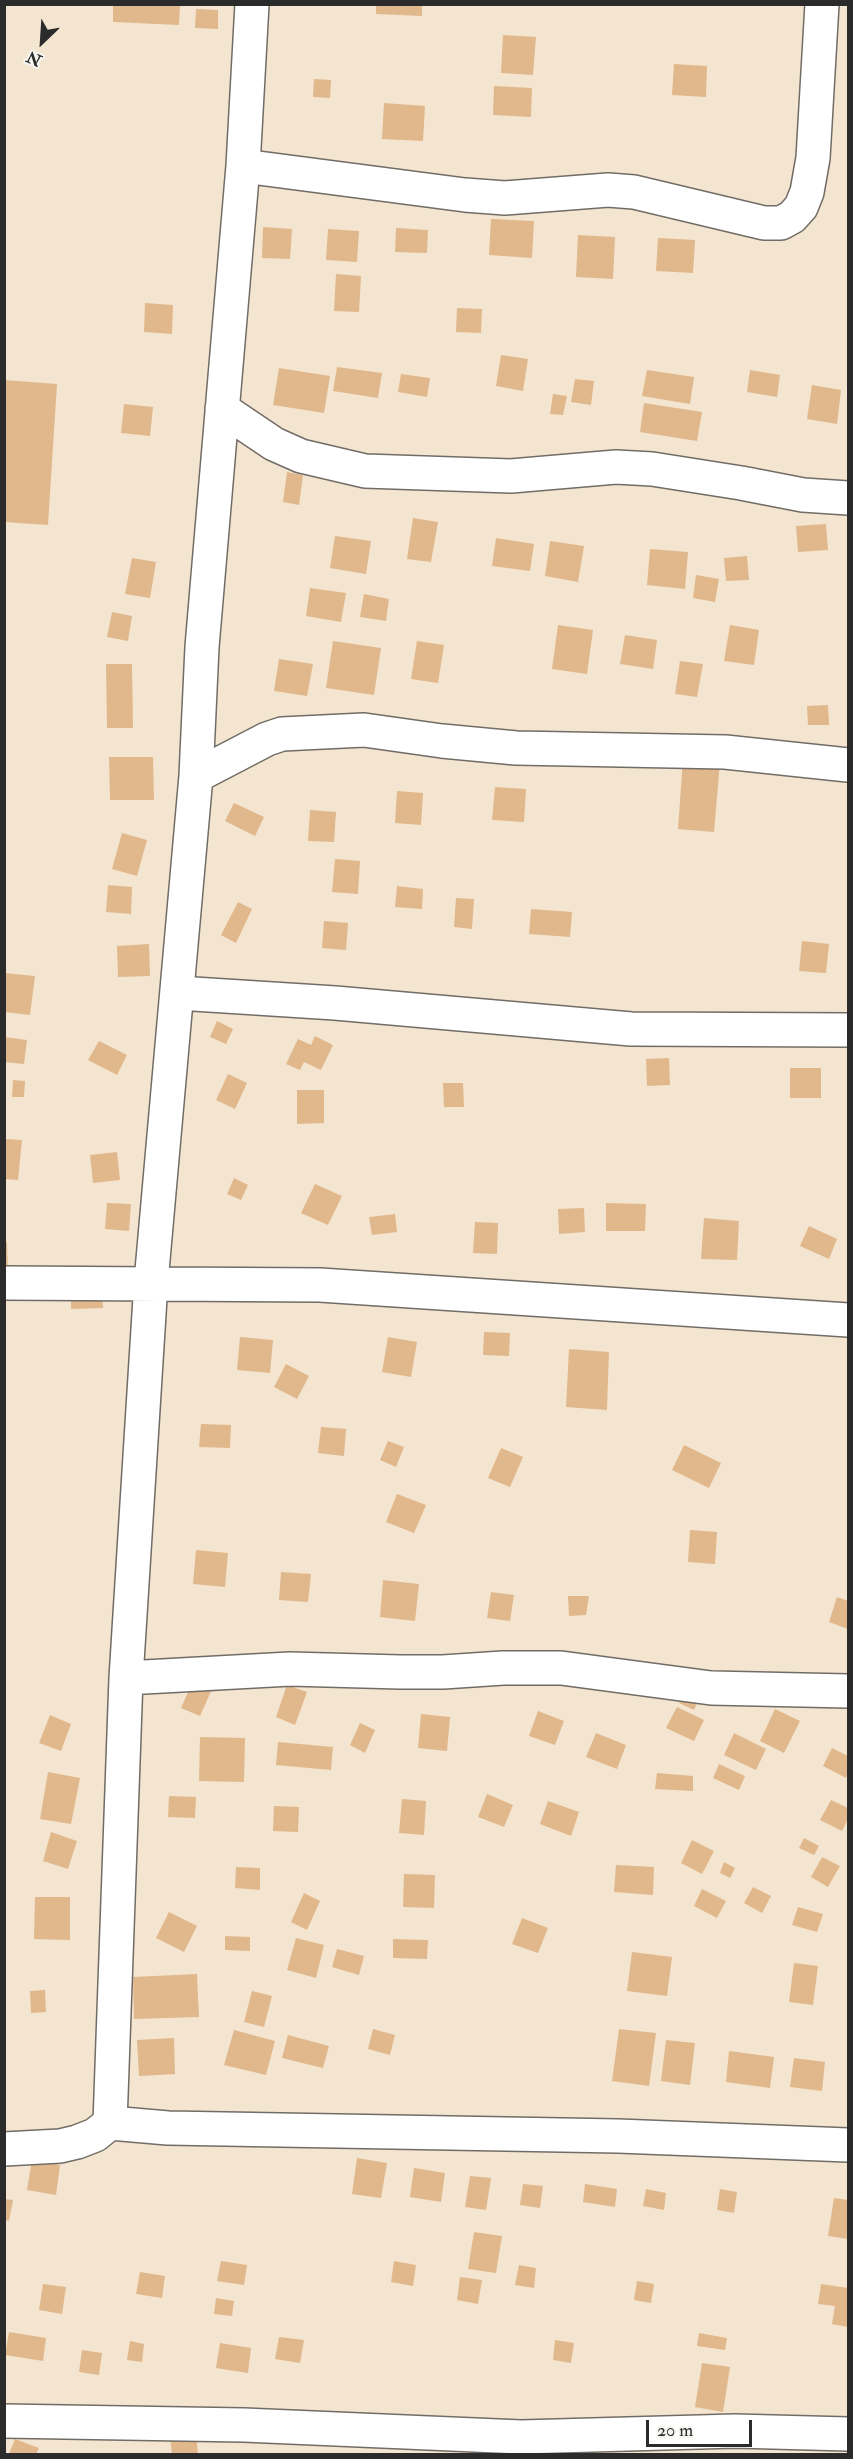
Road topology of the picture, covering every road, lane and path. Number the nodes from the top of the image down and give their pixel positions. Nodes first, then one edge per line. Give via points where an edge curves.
1 (252, 4) edge
2 (822, 4) edge
3 (243, 166) junction
4 (222, 409) junction
5 (849, 498) edge
6 (849, 765) edge
7 (196, 776) junction
8 (178, 993) junction
9 (849, 1030) edge
10 (151, 1282) junction
11 (4, 1283) edge
12 (849, 1320) edge
13 (126, 1678) junction
14 (849, 1691) edge
15 (110, 2123) junction
16 (849, 2145) edge
17 (4, 2149) edge
18 (4, 2421) edge
19 (849, 2434) edge

1 - 3 street
2 - 3 street via 813,158 807,192 801,207 781,223 764,223 634,192 608,190 505,198
3 - 4 street
4 - 5 street via 274,444 301,456 365,471 511,476 616,467 803,495
4 - 7 street via 202,647
6 - 7 street via 725,752 516,748 364,730 282,734
7 - 8 street
8 - 9 street via 632,1029
8 - 10 street
10 - 11 street
10 - 12 street via 320,1285
10 - 13 street
13 - 14 street via 290,1669 411,1672 561,1668 711,1688
13 - 15 street
15 - 16 street via 168,2128 606,2135
15 - 17 street via 77,2142
18 - 19 street via 244,2425 521,2437 735,2431

